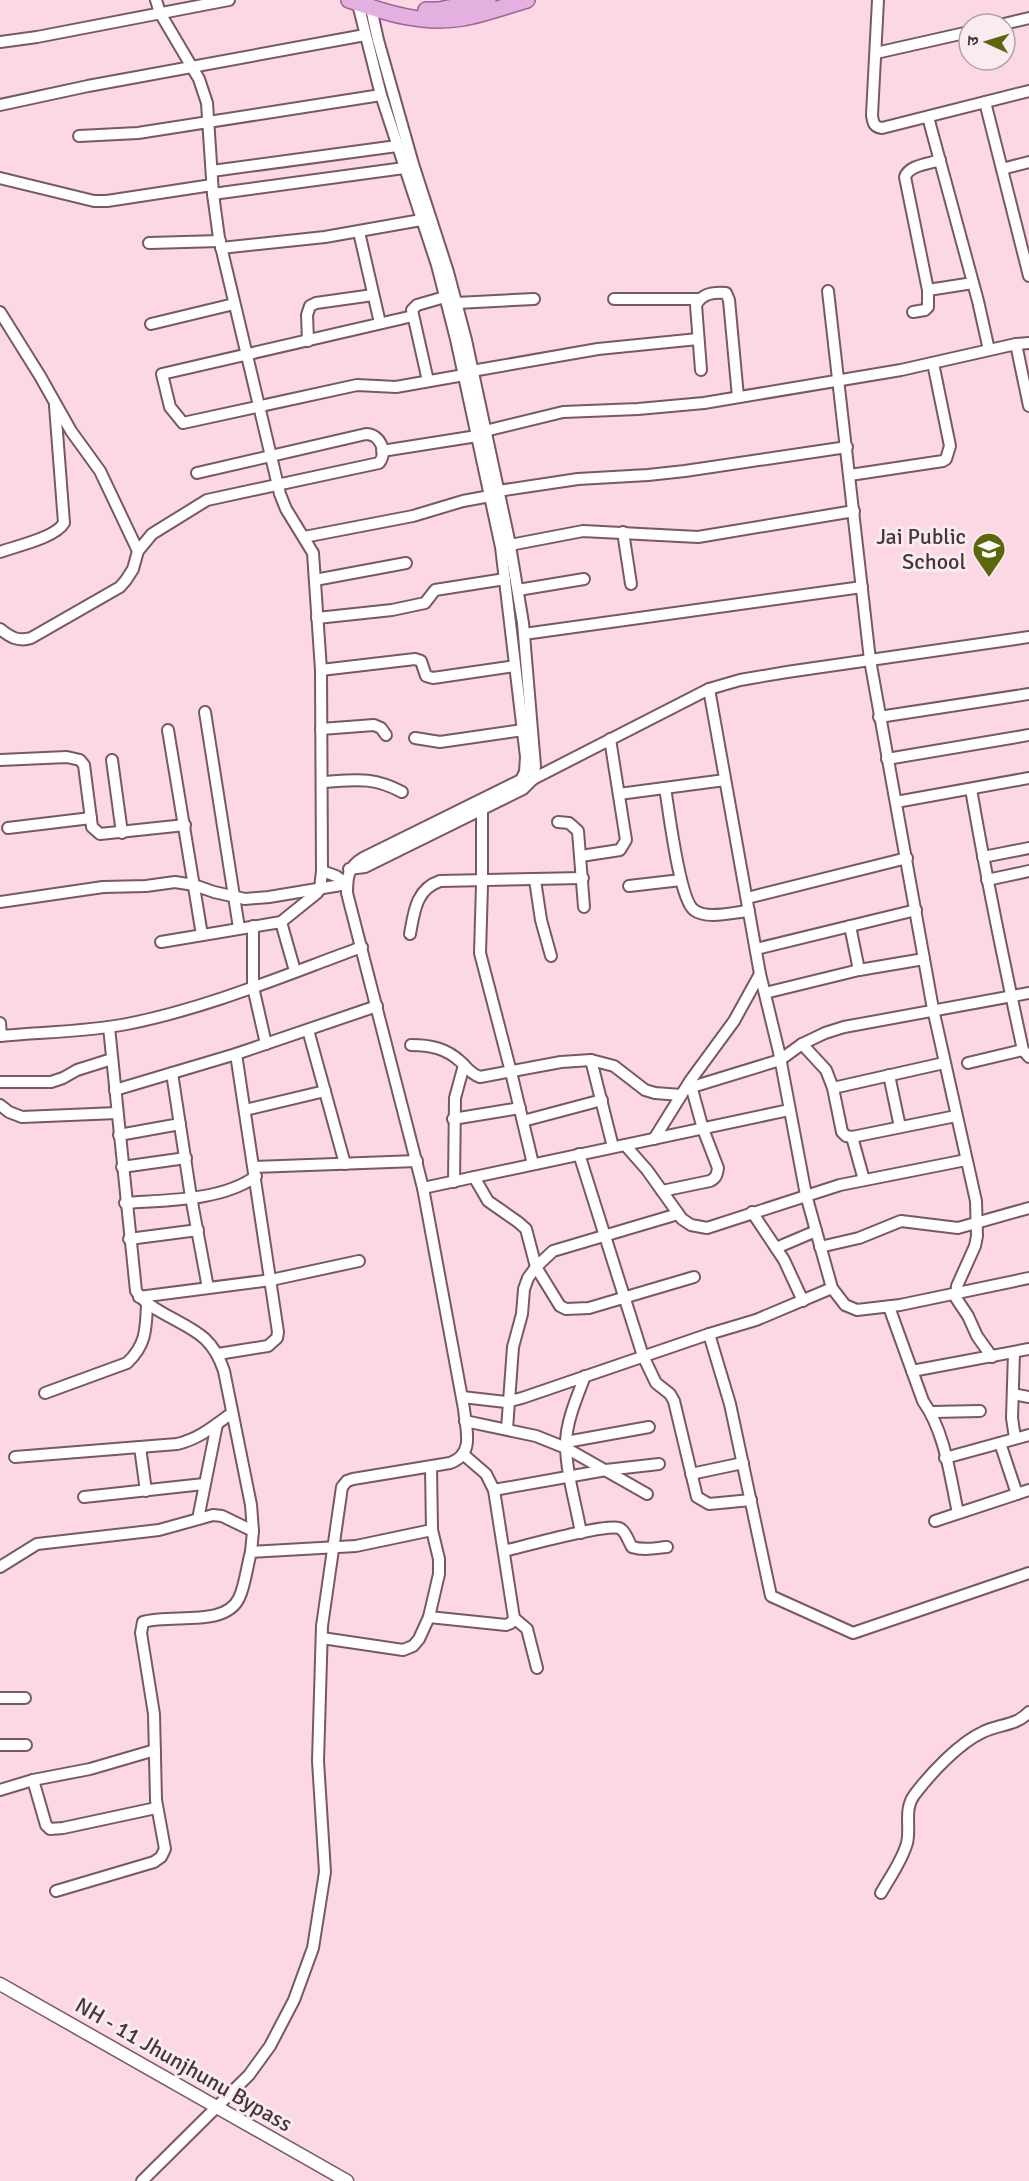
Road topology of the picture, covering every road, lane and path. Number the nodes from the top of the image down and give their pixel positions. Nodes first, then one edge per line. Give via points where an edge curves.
1 (156, 0) edge
2 (229, 0) edge
3 (488, 0) edge
4 (527, 0) edge
5 (879, 0) edge
6 (362, 2) edge
7 (160, 13) junction
8 (365, 35) junction
9 (957, 35) edge
10 (0, 42) edge
11 (876, 53) junction
12 (192, 67) junction
13 (1029, 91) edge
14 (381, 95) junction
15 (985, 102) junction
16 (0, 105) edge
17 (928, 117) junction
18 (208, 121) junction
19 (79, 136) dead end
20 (397, 146) junction
21 (940, 160) junction
22 (1029, 162) edge
23 (404, 168) junction
24 (1002, 169) junction
25 (212, 171) junction
26 (0, 178) edge
27 (212, 189) junction
28 (421, 220) junction
29 (359, 232) junction
30 (149, 243) dead end
31 (220, 244) junction
32 (1029, 276) edge
33 (973, 283) junction
34 (928, 290) junction
35 (828, 291) dead end
36 (374, 295) junction
37 (445, 297) junction
38 (614, 299) dead end
39 (699, 299) junction
40 (534, 300) dead end
41 (456, 303) junction
42 (234, 304) junction
43 (913, 312) dead end
44 (0, 313) edge
45 (413, 316) junction
46 (380, 323) junction
47 (151, 324) dead end
48 (698, 339) junction
49 (308, 340) junction
50 (1029, 343) edge
51 (1016, 344) junction
52 (989, 350) junction
53 (247, 355) junction
54 (933, 363) junction
55 (701, 370) dead end
56 (468, 373) junction
57 (428, 381) junction
58 (837, 381) junction
59 (1027, 385) edge
60 (738, 397) junction
61 (55, 404) junction
62 (1029, 406) edge
63 (259, 407) junction
64 (481, 433) junction
65 (846, 447) junction
66 (382, 451) junction
67 (271, 458) junction
68 (197, 473) dead end
69 (850, 475) junction
70 (278, 486) junction
71 (494, 493) junction
72 (854, 511) junction
73 (623, 532) junction
74 (304, 537) junction
75 (510, 545) junction
76 (138, 551) junction
77 (0, 552) edge
78 (406, 563) dead end
79 (505, 579) junction
80 (584, 579) dead end
81 (315, 580) junction
82 (631, 584) dead end
83 (862, 587) junction
84 (518, 590) junction
85 (317, 618) junction
86 (0, 629) edge
87 (524, 634) junction
88 (1029, 637) edge
89 (870, 660) junction
90 (515, 666) junction
91 (321, 670) junction
92 (709, 689) junction
93 (1029, 694) edge
94 (206, 712) dead end
95 (879, 717) junction
96 (321, 729) junction
97 (168, 730) dead end
98 (523, 730) junction
99 (386, 735) dead end
100 (1029, 735) edge
101 (415, 738) dead end
102 (610, 739) junction
103 (887, 759) junction
104 (0, 760) edge
105 (112, 760) dead end
106 (1029, 778) edge
107 (532, 779) junction
108 (725, 780) junction
109 (321, 782) junction
110 (665, 788) junction
111 (971, 789) junction
112 (402, 792) dead end
113 (619, 794) junction
114 (896, 802) junction
115 (482, 810) junction
116 (91, 818) junction
117 (558, 822) dead end
118 (184, 825) junction
119 (8, 828) dead end
120 (122, 833) junction
121 (1029, 848) edge
122 (581, 856) junction
123 (983, 856) junction
124 (907, 858) junction
125 (349, 869) junction
126 (322, 871) junction
127 (1029, 871) edge
128 (583, 878) junction
129 (535, 880) junction
130 (681, 880) junction
131 (987, 880) junction
132 (482, 881) junction
133 (347, 884) junction
134 (194, 885) junction
135 (629, 886) dead end
136 (320, 889) junction
137 (235, 898) junction
138 (747, 898) junction
139 (0, 902) edge
140 (584, 907) dead end
141 (916, 910) junction
142 (749, 911) junction
143 (281, 922) junction
144 (253, 926) junction
145 (850, 926) junction
146 (239, 928) junction
147 (202, 934) junction
148 (411, 934) dead end
149 (161, 942) dead end
150 (362, 947) junction
151 (756, 949) junction
152 (551, 956) dead end
153 (924, 959) junction
154 (860, 970) junction
155 (295, 971) junction
156 (760, 974) junction
157 (253, 987) junction
158 (765, 993) junction
159 (1029, 993) edge
160 (1011, 996) junction
161 (377, 1006) junction
162 (933, 1009) junction
163 (0, 1023) edge
164 (109, 1027) junction
165 (308, 1030) junction
166 (1, 1036) edge
167 (266, 1044) junction
168 (802, 1044) junction
169 (411, 1045) dead end
170 (236, 1054) junction
171 (1026, 1054) edge
172 (112, 1059) junction
173 (591, 1060) junction
174 (780, 1060) junction
175 (944, 1063) junction
176 (968, 1063) dead end
177 (464, 1065) junction
178 (511, 1072) junction
179 (172, 1073) junction
180 (889, 1075) junction
181 (0, 1082) edge
182 (691, 1084) junction
183 (833, 1088) junction
184 (115, 1090) junction
185 (325, 1091) junction
186 (681, 1095) junction
187 (602, 1100) junction
188 (0, 1105) edge
189 (520, 1108) junction
190 (245, 1110) junction
191 (789, 1110) junction
192 (117, 1113) junction
193 (956, 1116) junction
194 (453, 1119) junction
195 (523, 1121) junction
196 (180, 1124) junction
197 (900, 1127) junction
198 (703, 1129) junction
199 (119, 1135) junction
200 (852, 1137) junction
201 (654, 1139) junction
202 (619, 1146) junction
203 (579, 1154) junction
204 (186, 1158) junction
205 (966, 1160) junction
206 (417, 1161) junction
207 (345, 1164) junction
208 (533, 1164) junction
209 (122, 1167) junction
210 (255, 1172) junction
211 (474, 1177) junction
212 (864, 1180) junction
213 (454, 1182) junction
214 (423, 1188) junction
215 (662, 1191) junction
216 (806, 1195) junction
217 (191, 1197) junction
218 (125, 1203) junction
219 (1029, 1208) edge
220 (752, 1212) junction
221 (678, 1214) junction
222 (977, 1224) junction
223 (198, 1230) junction
224 (816, 1231) junction
225 (604, 1235) junction
226 (129, 1239) junction
227 (820, 1247) junction
228 (776, 1248) junction
229 (359, 1261) dead end
230 (536, 1267) junction
231 (694, 1277) dead end
232 (1029, 1278) edge
233 (271, 1280) junction
234 (208, 1288) junction
235 (831, 1288) junction
236 (956, 1294) junction
237 (624, 1298) junction
238 (143, 1300) junction
239 (803, 1301) junction
240 (889, 1306) junction
241 (710, 1334) junction
242 (1029, 1349) edge
243 (1014, 1352) junction
244 (218, 1354) junction
245 (643, 1356) junction
246 (992, 1357) junction
247 (912, 1371) junction
248 (585, 1376) junction
249 (45, 1393) dead end
250 (1013, 1394) junction
251 (1029, 1397) edge
252 (462, 1398) junction
253 (509, 1401) junction
254 (980, 1411) dead end
255 (932, 1412) junction
256 (232, 1413) junction
257 (465, 1421) junction
258 (218, 1424) junction
259 (649, 1427) dead end
260 (507, 1429) junction
261 (1029, 1435) edge
262 (1015, 1438) junction
263 (1000, 1443) junction
264 (566, 1445) junction
265 (140, 1447) junction
266 (464, 1455) junction
267 (15, 1457) dead end
268 (945, 1458) junction
269 (743, 1462) junction
270 (659, 1464) dead end
271 (430, 1467) junction
272 (606, 1470) junction
273 (691, 1474) junction
274 (570, 1477) junction
275 (204, 1484) junction
276 (494, 1490) junction
277 (1029, 1490) edge
278 (146, 1491) junction
279 (647, 1494) dead end
280 (1017, 1494) junction
281 (84, 1497) dead end
282 (751, 1500) junction
283 (958, 1513) junction
284 (198, 1519) junction
285 (935, 1521) dead end
286 (432, 1530) junction
287 (253, 1531) junction
288 (581, 1533) junction
289 (668, 1547) dead end
290 (335, 1548) junction
291 (504, 1551) junction
292 (251, 1552) junction
293 (0, 1567) edge
294 (1029, 1573) edge
295 (429, 1617) junction
296 (514, 1618) junction
297 (322, 1638) junction
298 (537, 1668) dead end
299 (0, 1698) edge
300 (25, 1698) dead end
301 (1029, 1712) edge
302 (0, 1745) edge
303 (26, 1745) dead end
304 (155, 1750) junction
305 (33, 1780) junction
306 (0, 1790) edge
307 (156, 1808) junction
308 (56, 1891) dead end
309 (881, 1893) dead end
310 (0, 1984) edge
311 (217, 2107) junction
312 (142, 2181) edge
313 (346, 2181) edge

1 - 7 street
2 - 7 street
3 - 6 main road via 439,10
4 - 6 main road via 446,20 412,18
5 - 11 street
6 - 8 street
6 - 41 street via 378,40
7 - 10 street
7 - 12 street
8 - 12 street
8 - 14 street
9 - 11 street
11 - 17 street via 873,122 877,128
12 - 16 street
12 - 18 street via 204,91
13 - 15 street
14 - 18 street
14 - 20 street
15 - 17 street
15 - 24 street
17 - 21 street
18 - 19 street via 138,133
18 - 25 street
20 - 23 street
20 - 25 street
21 - 33 street
21 - 34 street via 911,169 904,177
22 - 24 street
23 - 27 street
23 - 28 street
24 - 32 street
25 - 27 street
26 - 27 street via 94,201
27 - 31 street
28 - 29 street
28 - 37 street
29 - 31 street
29 - 36 street
30 - 31 street
31 - 42 street
33 - 34 street
33 - 52 street
34 - 43 street via 928,307
35 - 58 street
36 - 46 street
36 - 49 street via 310,306
37 - 45 street via 417,304
37 - 56 street
38 - 39 street
39 - 48 street
39 - 60 street via 716,292 727,294
40 - 41 street
41 - 56 street
42 - 47 street
42 - 53 street
44 - 61 street
45 - 46 street
45 - 57 street
46 - 49 street
48 - 55 street
48 - 56 street via 598,349
49 - 53 street
50 - 51 street
51 - 52 street
51 - 59 street
52 - 54 street
53 - 63 street
53 - 63 street via 162,374 170,407 183,423
54 - 58 street
54 - 69 street via 950,446 946,459
56 - 57 street
56 - 64 street
57 - 63 street via 396,387 357,385
58 - 60 street
58 - 65 street
59 - 62 street
60 - 64 street via 661,407 563,412
61 - 76 street via 99,471
61 - 77 street via 64,523 51,534
63 - 67 street
64 - 66 street
64 - 71 street
65 - 69 street
65 - 71 street
66 - 67 street via 380,440 366,434
66 - 70 street via 379,463
67 - 68 street
67 - 70 street
69 - 72 street
70 - 74 street via 286,509
70 - 76 street via 207,500 152,534
71 - 74 street via 413,516
71 - 75 street
71 - 79 street
72 - 73 street via 698,537
72 - 83 street
73 - 75 street via 583,531
73 - 82 street
74 - 81 street via 313,553
75 - 84 street
76 - 86 street via 126,580 104,597 30,638 13,639
78 - 81 street
79 - 85 street via 435,590 425,603 404,608
79 - 90 street
80 - 84 street
81 - 85 street
83 - 87 street
83 - 89 street
84 - 87 street
85 - 91 street
87 - 107 street via 535,753
88 - 89 street
89 - 92 street via 740,680
89 - 95 street
90 - 91 street via 433,678 426,676 421,661 415,659
90 - 98 street
91 - 96 street
92 - 102 street
92 - 108 street
93 - 95 street
94 - 137 street
95 - 103 street
96 - 99 street via 374,725
96 - 109 street
97 - 118 street
98 - 101 street via 440,742
98 - 125 street via 526,762 521,780 363,858
100 - 103 street
102 - 107 street
102 - 113 street
103 - 114 street
104 - 116 street via 80,760
105 - 120 street
106 - 111 street
107 - 115 street via 523,789
108 - 110 street
108 - 138 street
109 - 112 street via 374,780
109 - 126 street
110 - 113 street
110 - 130 street
111 - 114 street
111 - 123 street
113 - 122 street via 625,845 620,850
114 - 124 street
115 - 125 street via 365,867
115 - 132 street
116 - 119 street
116 - 120 street via 92,827 100,834
117 - 122 street via 569,823 578,831
118 - 120 street
118 - 134 street
121 - 123 street
122 - 128 street
123 - 131 street
124 - 138 street
124 - 141 street
125 - 133 street
126 - 133 street
126 - 136 street
127 - 131 street
128 - 129 street
128 - 140 street
129 - 132 street
129 - 152 street
130 - 135 street
130 - 142 street via 688,903 695,911 706,915
131 - 160 street
132 - 148 street via 430,884 418,899
132 - 178 street via 480,953
133 - 136 street
133 - 150 street
134 - 137 street
134 - 139 street via 175,882 103,887
134 - 147 street
136 - 137 street
136 - 143 street
137 - 146 street
138 - 142 street
141 - 145 street
141 - 153 street
142 - 151 street
143 - 144 street
143 - 155 street
144 - 146 street
144 - 157 street
145 - 151 street
145 - 154 street
146 - 147 street
147 - 149 street
150 - 155 street
150 - 161 street
151 - 156 street
153 - 154 street
153 - 162 street
154 - 158 street
155 - 157 street
156 - 158 street
156 - 182 street
157 - 164 street via 196,1007
157 - 167 street
158 - 174 street
159 - 160 street
160 - 162 street
160 - 171 street
161 - 165 street
161 - 206 street
162 - 168 street via 844,1027
162 - 175 street
163 - 166 street
164 - 166 street
164 - 172 street
165 - 167 street
165 - 185 street
167 - 170 street
168 - 174 street
168 - 183 street via 826,1070
169 - 177 street via 447,1051
170 - 179 street
170 - 190 street
171 - 176 street
172 - 181 street via 51,1082
172 - 184 street
173 - 178 street
173 - 186 street via 614,1066 645,1090
173 - 187 street
174 - 182 street
174 - 191 street
175 - 180 street
175 - 193 street
177 - 178 street via 480,1077
177 - 194 street
178 - 189 street
179 - 184 street
179 - 196 street
180 - 183 street
180 - 197 street
182 - 186 street
182 - 198 street
183 - 200 street via 842,1132
184 - 192 street
185 - 190 street
185 - 207 street
186 - 201 street
187 - 195 street
187 - 202 street
188 - 192 street via 22,1117
189 - 194 street
189 - 195 street
190 - 210 street
191 - 198 street
191 - 216 street
192 - 199 street
193 - 197 street
193 - 205 street
194 - 213 street
195 - 208 street
196 - 199 street
196 - 204 street
197 - 200 street
198 - 201 street
198 - 215 street via 718,1168 715,1179
199 - 209 street
200 - 212 street
201 - 202 street
202 - 203 street
202 - 215 street via 647,1170
203 - 208 street
203 - 225 street
204 - 209 street
204 - 217 street
205 - 212 street
205 - 222 street
206 - 207 street
206 - 214 street
207 - 210 street
208 - 211 street
209 - 218 street
210 - 217 street via 236,1187
210 - 233 street
211 - 213 street
211 - 230 street via 488,1202 526,1230
212 - 216 street
213 - 214 street
214 - 252 street
215 - 221 street
216 - 220 street
216 - 224 street
217 - 218 street
217 - 223 street
218 - 226 street
219 - 222 street
220 - 221 street via 706,1228 698,1228
220 - 228 street
221 - 225 street
222 - 227 street via 946,1228 901,1221 859,1238
222 - 236 street via 975,1246
223 - 226 street
223 - 234 street
224 - 227 street
224 - 228 street
225 - 230 street via 553,1251
225 - 237 street
226 - 238 street via 136,1291
227 - 235 street
228 - 239 street
229 - 233 street
230 - 237 street via 560,1306 566,1309 589,1308
230 - 253 street via 524,1289 513,1347
231 - 237 street
232 - 236 street
233 - 234 street
233 - 244 street via 277,1338 268,1346
234 - 238 street
235 - 239 street
235 - 240 street via 845,1305 856,1310
236 - 240 street
236 - 246 street
237 - 245 street
238 - 244 street via 208,1340
238 - 249 street via 144,1340 136,1354 126,1363
239 - 241 street
240 - 247 street
241 - 245 street
241 - 269 street
242 - 243 street
243 - 246 street
243 - 250 street
244 - 256 street
245 - 248 street
245 - 273 street via 656,1383 674,1401
246 - 247 street
247 - 255 street via 923,1401
248 - 253 street
248 - 264 street
250 - 251 street
250 - 262 street
252 - 253 street
252 - 257 street
253 - 260 street
254 - 255 street
255 - 268 street
256 - 258 street
256 - 287 street via 252,1505
257 - 260 street
257 - 266 street
258 - 265 street via 189,1441
258 - 275 street
259 - 264 street
260 - 264 street
261 - 262 street
262 - 263 street
263 - 268 street
263 - 280 street
264 - 272 street
264 - 274 street
265 - 267 street
265 - 278 street
266 - 271 street via 459,1460
266 - 276 street via 486,1474
268 - 283 street
269 - 273 street
269 - 282 street
270 - 272 street
271 - 286 street
271 - 290 street via 347,1481 339,1497
272 - 274 street
272 - 279 street
273 - 282 street via 694,1491 702,1502
274 - 276 street
274 - 288 street
275 - 278 street
275 - 284 street
276 - 291 street
277 - 280 street
278 - 281 street
280 - 283 street
282 - 294 street via 771,1596 853,1633
283 - 285 street
284 - 287 street via 222,1516
284 - 293 street via 159,1530 37,1544
286 - 290 street
286 - 295 street via 440,1566
287 - 292 street
288 - 289 street via 620,1528 632,1547
288 - 291 street
290 - 292 street
290 - 297 street
291 - 296 street
292 - 304 street via 242,1592 233,1607 207,1617 154,1618 141,1626 154,1714
295 - 296 street via 507,1625
295 - 297 street via 413,1646 403,1650
296 - 298 street via 527,1629
297 - 311 street via 318,1761 325,1872 313,1948 294,2000 270,2046 249,2075
299 - 300 street
301 - 309 street via 1018,1721 971,1738 914,1795 908,1810 905,1851
302 - 303 street
304 - 305 street
304 - 307 street
305 - 306 street
305 - 307 street via 50,1829
307 - 308 street via 165,1849 162,1857
310 - 311 street, NH - 11 Jhunjhunu Bypass
311 - 312 street
311 - 313 street, NH - 11 Jhunjhunu Bypass

